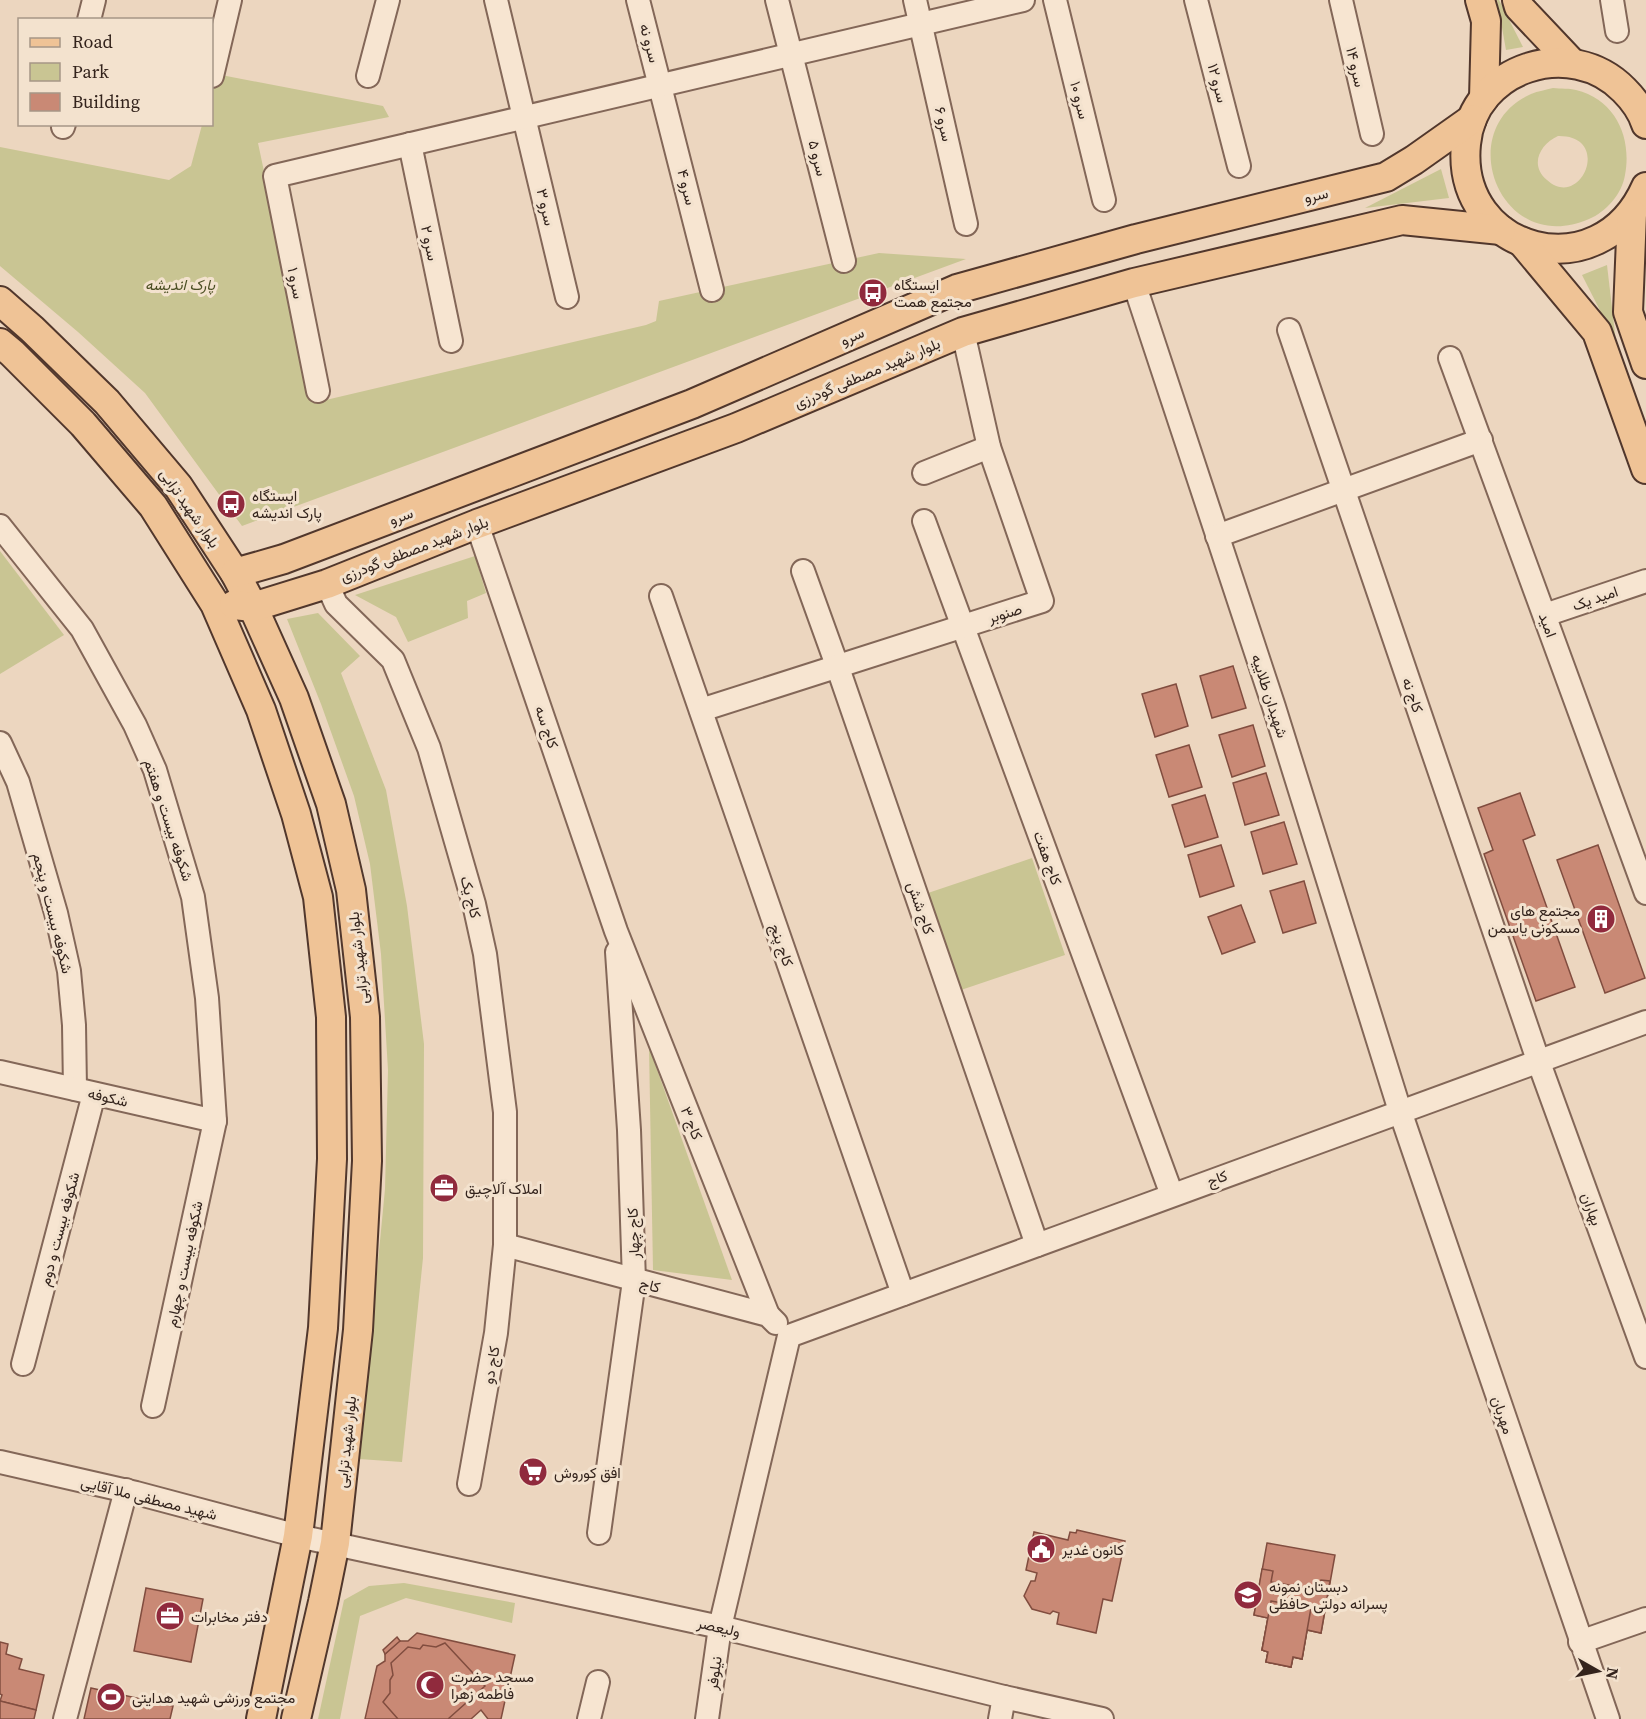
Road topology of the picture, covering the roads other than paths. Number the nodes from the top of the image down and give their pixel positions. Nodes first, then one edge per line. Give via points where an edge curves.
1 (94, 0) edge
2 (230, 0) edge
3 (388, 0) edge
4 (496, 0) edge
5 (638, 0) edge
6 (777, 0) edge
7 (915, 0) edge
8 (1023, 0) edge
9 (1055, 0) edge
10 (1196, 0) edge
11 (1341, 0) edge
12 (1480, 0) edge
13 (1517, 0) edge
14 (1612, 0) edge
15 (90, 18) edge
16 (921, 24) junction
17 (1617, 31) dead end
18 (792, 54) junction
19 (1572, 63) junction
20 (213, 72) edge
21 (368, 76) dead end
22 (661, 85) junction
23 (1640, 100) edge
24 (1478, 109) junction
25 (525, 117) junction
26 (1646, 124) edge
27 (1372, 134) dead end
28 (410, 144) junction
29 (1239, 166) dead end
30 (1104, 200) dead end
31 (1641, 201) edge
32 (966, 224) dead end
33 (1511, 236) junction
34 (843, 261) dead end
35 (1134, 283) junction
36 (712, 290) dead end
37 (567, 297) dead end
38 (0, 301) edge
39 (1289, 330) dead end
40 (963, 332) junction
41 (451, 341) dead end
42 (0, 343) edge
43 (1449, 358) dead end
44 (1646, 364) edge
45 (318, 391) dead end
46 (1481, 441) junction
47 (989, 447) junction
48 (1646, 469) edge
49 (924, 473) dead end
50 (1343, 489) junction
51 (924, 521) dead end
52 (477, 524) junction
53 (0, 526) edge
54 (1217, 536) junction
55 (803, 571) dead end
56 (235, 573) junction
57 (1646, 581) edge
58 (327, 584) junction
59 (661, 596) dead end
60 (215, 604) junction
61 (254, 607) junction
62 (1545, 615) junction
63 (962, 626) junction
64 (838, 668) junction
65 (701, 710) junction
66 (0, 743) edge
67 (1646, 893) edge
68 (616, 931) junction
69 (1646, 1022) edge
70 (1538, 1060) junction
71 (0, 1072) edge
72 (85, 1092) junction
73 (1400, 1111) junction
74 (215, 1121) junction
75 (1172, 1195) junction
76 (505, 1245) junction
77 (1037, 1245) junction
78 (634, 1281) junction
79 (903, 1294) junction
80 (768, 1315) junction
81 (789, 1335) junction
82 (1646, 1357) edge
83 (23, 1364) dead end
84 (153, 1406) dead end
85 (0, 1462) edge
86 (469, 1484) dead end
87 (126, 1490) junction
88 (599, 1533) dead end
89 (298, 1536) junction
90 (335, 1543) junction
91 (1646, 1619) edge
92 (720, 1627) junction
93 (1580, 1642) junction
94 (598, 1683) dead end
95 (1002, 1708) edge
96 (65, 1719) edge
97 (261, 1719) edge
98 (296, 1719) edge
99 (589, 1719) edge
100 (707, 1719) edge
101 (1102, 1719) edge
102 (1608, 1719) edge

1 - 15 street
2 - 20 street
3 - 21 street
4 - 25 street, سرو ۳
5 - 22 street, سرو نه
6 - 18 street, سرو ۵
7 - 16 street, سرو ۶
8 - 16 street
9 - 30 street, سرو ۱۰
10 - 29 street, سرو ۱۲
11 - 27 street, سرو ۱۴
12 - 24 main road via 1486,21
13 - 19 main road via 1519,7
14 - 17 street
16 - 18 street
16 - 32 street, سرو ۶
18 - 22 street
18 - 34 street, سرو ۵
19 - 23 main road via 1595,69
19 - 24 main road, سرو via 1547,62 1523,68 1502,81
22 - 25 street
22 - 36 street, سرو ۴
23 - 26 main road
24 - 33 main road via 1466,143 1472,191 1484,212
24 - 56 main road, سرو via 1386,177 1136,239 957,289 624,432 284,559
25 - 28 street
25 - 37 street, سرو ۳
28 - 41 street, سرو ۲
28 - 45 street, سرو ۱ via 275,176
31 - 33 main road, بلوار شهید مصطفی گودرزی via 1614,231 1593,243 1545,249
31 - 44 main road via 1628,312
33 - 35 main road, بلوار شهید مصطفی گودرزی via 1402,220
33 - 48 main road via 1597,332
35 - 40 main road, بلوار شهید مصطفی گودرزی
35 - 54 street, شهیدان طلاییه
38 - 56 main road, بلوار شهید ترابی via 107,402 178,486
39 - 50 street, کاج نه
40 - 47 street, صنوبر
40 - 52 main road, بلوار شهید مصطفی گودرزی via 736,428
42 - 60 main road, بلوار شهید ترابی via 83,424 153,506
43 - 46 street, امید
46 - 50 street
46 - 62 street, امید
47 - 49 street
47 - 63 street, صنوبر via 1042,602
50 - 54 street
50 - 70 street, کاج نه
51 - 63 street, کاج هفت
52 - 58 main road, بلوار شهید مصطفی گودرزی
52 - 68 street, کاج سه
53 - 74 street, شکوفه بیست و هفتم via 82,629 135,724 155,770 193,897 207,998
54 - 73 street, شهیدان طلاییه
55 - 64 street, کاج شش
56 - 60 main road
56 - 61 main road, بلوار شهید ترابی
57 - 62 street, امید یک
58 - 61 main road, بلوار شهید مصطفی گودرزی
58 - 76 street, کاج یک via 336,604 393,660 429,748 474,904 485,954 506,1112
59 - 65 street, کاج پنج
60 - 61 main road
60 - 89 main road, بلوار شهید ترابی via 261,710 297,814 318,897 332,1017 332,1159 323,1328
61 - 90 main road, بلوار شهید ترابی via 294,698 331,804 351,890 364,1017 367,1161 358,1330
62 - 67 street, امید
63 - 64 street, صنوبر
63 - 75 street, کاج هفت
64 - 65 street, صنوبر
64 - 77 street, کاج شش
65 - 79 street, کاج پنج
66 - 72 street, شکوفه بیست و پنجم via 18,782 56,913 69,971
68 - 78 street, کاج چهار
68 - 80 street, کاج ۳
69 - 70 street, کاج
70 - 73 street, کاج
70 - 82 street, بهاران
71 - 72 street, شکوفه
72 - 74 street, شکوفه
72 - 83 street, شکوفه بیست و دوم
73 - 75 street, کاج
73 - 93 street, مهربان
74 - 84 street, شکوفه بیست و چهارم
75 - 77 street, کاج
76 - 78 street, کاج
76 - 86 street, کاج دو via 496,1333
77 - 79 street, کاج
78 - 80 street, کاج
78 - 88 street, کاج چهار
79 - 81 street, کاج
80 - 81 street, کاج
81 - 92 street
85 - 87 street, شهید مصطفی ملا آقایی
87 - 89 street, شهید مصطفی ملا آقایی
87 - 96 street
89 - 90 street, شهید مصطفی ملا آقایی
89 - 97 main road, بلوار شهید ترابی
90 - 92 street, ولیعصر
90 - 98 main road, بلوار شهید ترابی
91 - 93 street
92 - 95 street, ولیعصر
92 - 100 street, نیلوفر
93 - 102 street, مهربان
94 - 99 street
95 - 101 street, ولیعصر

